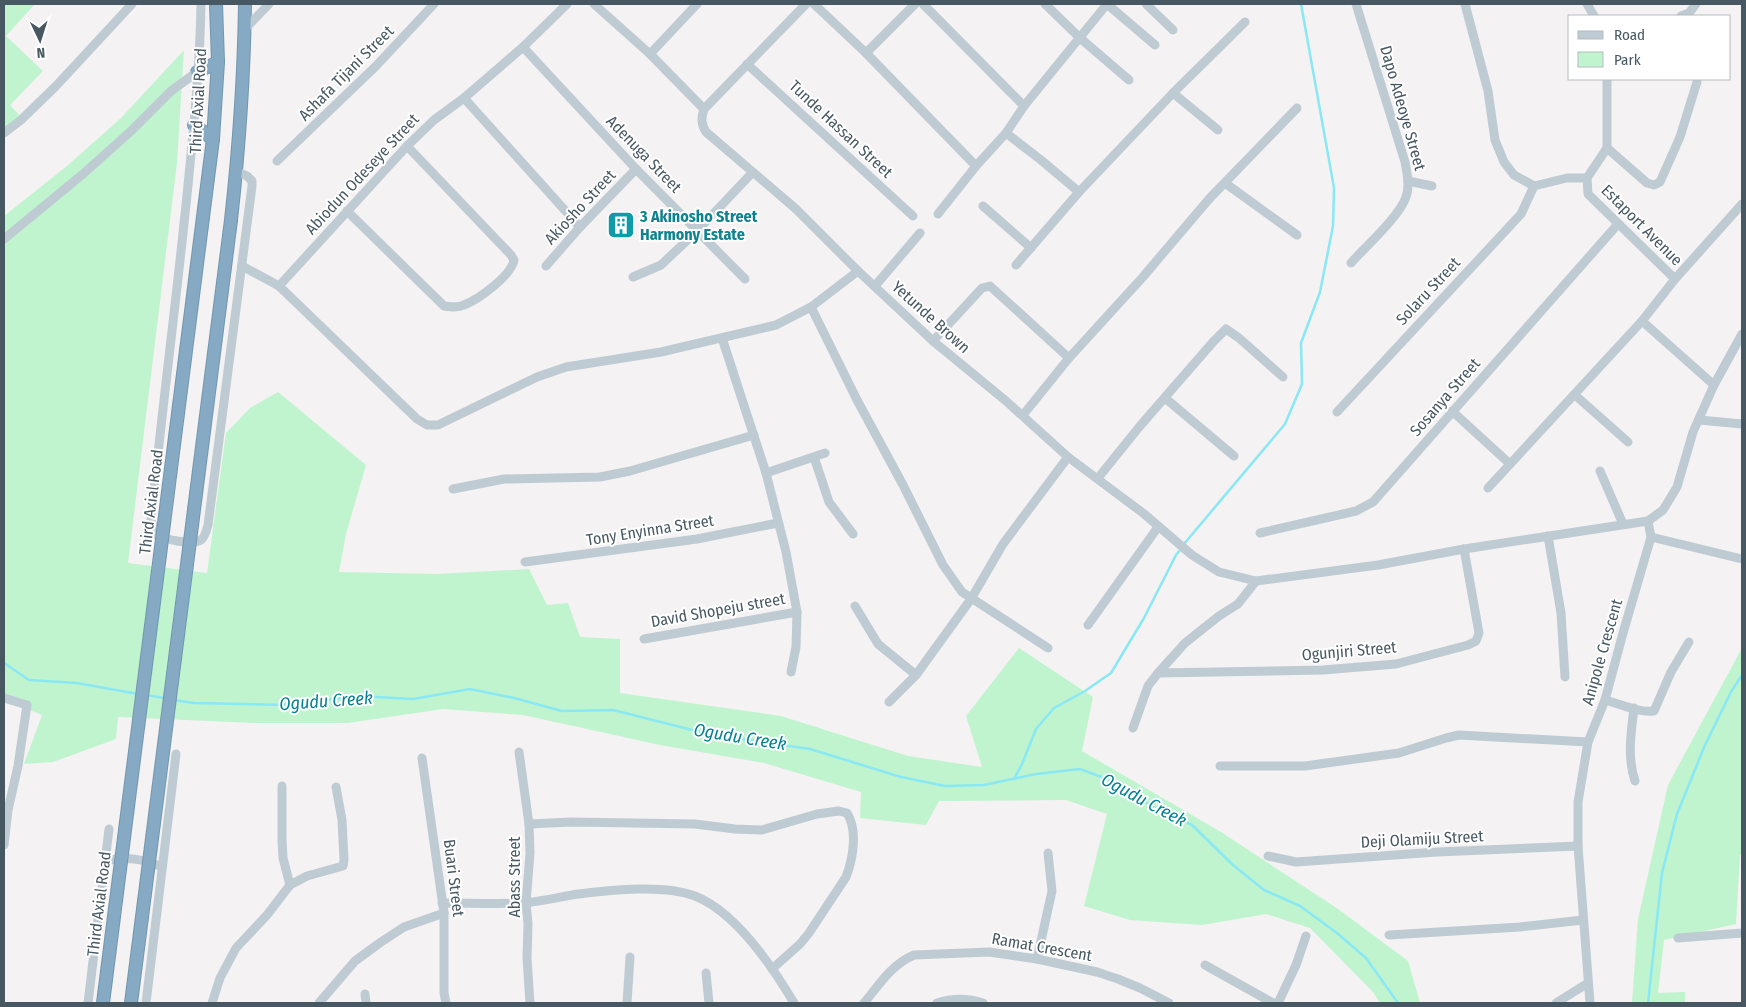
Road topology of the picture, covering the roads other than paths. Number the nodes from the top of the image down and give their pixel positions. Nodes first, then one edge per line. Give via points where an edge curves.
1 (132, 4) edge
2 (201, 4) edge
3 (216, 4) edge
4 (245, 4) edge
5 (269, 4) edge
6 (434, 4) edge
7 (567, 4) edge
8 (594, 4) edge
9 (697, 4) edge
10 (806, 4) edge
11 (814, 4) edge
12 (915, 4) edge
13 (923, 4) edge
14 (1045, 4) edge
15 (1107, 4) edge
16 (1146, 4) edge
17 (1356, 4) edge
18 (1465, 4) edge
19 (1587, 4) edge
20 (1696, 4) edge
21 (1593, 15) edge
22 (1684, 15) edge
23 (1245, 22) dead end
24 (245, 29) junction
25 (1173, 30) dead end
26 (1080, 38) junction
27 (1155, 45) dead end
28 (523, 47) junction
29 (866, 53) junction
30 (650, 54) junction
31 (218, 62) junction
32 (748, 64) junction
33 (197, 72) junction
34 (1129, 80) dead end
35 (1607, 80) edge
36 (1697, 82) dead end
37 (1173, 93) junction
38 (464, 98) junction
39 (1024, 106) junction
40 (1297, 108) dead end
41 (704, 109) junction
42 (194, 125) junction
43 (1218, 130) dead end
44 (5, 131) edge
45 (1006, 133) junction
46 (214, 139) junction
47 (407, 146) junction
48 (1607, 148) junction
49 (277, 161) dead end
50 (976, 166) junction
51 (636, 169) junction
52 (236, 171) junction
53 (752, 173) junction
54 (1587, 178) junction
55 (1408, 181) junction
56 (1225, 183) junction
57 (1432, 186) dead end
58 (1534, 186) junction
59 (1079, 192) junction
60 (1742, 204) edge
61 (983, 206) dead end
62 (347, 211) junction
63 (938, 214) dead end
64 (913, 216) dead end
65 (1618, 224) junction
66 (580, 227) junction
67 (697, 231) junction
68 (920, 233) dead end
69 (1297, 236) dead end
70 (4, 239) edge
71 (1031, 248) junction
72 (1351, 263) dead end
73 (1016, 265) dead end
74 (242, 266) junction
75 (546, 266) dead end
76 (858, 271) junction
77 (633, 277) dead end
78 (745, 279) dead end
79 (1675, 279) junction
80 (279, 286) junction
81 (875, 286) junction
82 (811, 307) junction
83 (1642, 321) junction
84 (1742, 334) edge
85 (722, 338) junction
86 (933, 341) junction
87 (1069, 358) junction
88 (1283, 376) dead end
89 (1714, 384) junction
90 (1575, 395) junction
91 (1165, 398) junction
92 (1452, 411) junction
93 (1337, 412) dead end
94 (1023, 416) junction
95 (1699, 420) junction
96 (1742, 424) edge
97 (754, 435) junction
98 (1628, 442) dead end
99 (825, 453) dead end
100 (1234, 456) dead end
101 (814, 457) junction
102 (1068, 457) junction
103 (1510, 464) junction
104 (1600, 471) dead end
105 (766, 473) junction
106 (1098, 478) junction
107 (1488, 488) dead end
108 (453, 489) dead end
109 (1648, 521) junction
110 (778, 523) junction
111 (1623, 524) junction
112 (1160, 529) junction
113 (1260, 533) dead end
114 (854, 534) dead end
115 (1548, 536) junction
116 (1651, 537) junction
117 (1464, 549) junction
118 (1742, 559) edge
119 (525, 562) dead end
120 (1256, 581) junction
121 (971, 599) junction
122 (855, 606) dead end
123 (798, 612) junction
124 (1088, 625) dead end
125 (644, 639) dead end
126 (1689, 642) dead end
127 (1048, 648) dead end
128 (791, 672) dead end
129 (1158, 673) junction
130 (916, 675) junction
131 (1566, 677) dead end
132 (4, 698) edge
133 (1605, 700) junction
134 (888, 702) dead end
135 (1634, 708) junction
136 (1133, 728) dead end
137 (1588, 742) junction
138 (519, 752) dead end
139 (176, 754) dead end
140 (422, 758) dead end
141 (1220, 766) dead end
142 (1635, 781) dead end
143 (282, 786) dead end
144 (336, 787) dead end
145 (529, 824) junction
146 (109, 829) dead end
147 (4, 845) edge
148 (1578, 846) junction
149 (1048, 853) dead end
150 (1268, 856) dead end
151 (106, 861) junction
152 (162, 867) junction
153 (290, 885) junction
154 (526, 902) junction
155 (442, 903) junction
156 (444, 913) junction
157 (1583, 920) junction
158 (1742, 933) edge
159 (1389, 935) dead end
160 (1306, 936) dead end
161 (1678, 938) dead end
162 (630, 958) dead end
163 (1037, 959) junction
164 (1205, 965) dead end
165 (772, 969) junction
166 (706, 973) dead end
167 (1588, 983) junction
168 (88, 1003) edge
169 (103, 1003) edge
170 (132, 1003) edge
171 (146, 1003) edge
172 (212, 1003) edge
173 (319, 1003) edge
174 (446, 1003) edge
175 (530, 1003) edge
176 (627, 1003) edge
177 (709, 1003) edge
178 (794, 1003) edge
179 (864, 1003) edge
180 (937, 1003) edge
181 (983, 1003) edge
182 (1169, 1003) edge
183 (1273, 1003) edge
184 (1278, 1003) edge
185 (1556, 1003) edge
186 (1590, 1003) edge

1 - 44 street via 56,86
2 - 33 street
3 - 31 highway, Third Axial Road
4 - 24 highway
5 - 24 street
6 - 49 street, Ashafa Tijani Street via 376,66
7 - 28 street, Abiodun Odeseye Street
8 - 30 street
9 - 30 street
10 - 32 street
11 - 29 street
12 - 29 street
13 - 39 street
14 - 26 street
15 - 26 street
15 - 27 street
16 - 25 street
17 - 55 street, Dapo Adeoye Street
18 - 58 street via 1488,91 1495,140 1514,176
19 - 21 street
20 - 22 street
23 - 37 street
24 - 52 highway
26 - 34 street
26 - 39 street
28 - 38 street, Abiodun Odeseye Street
28 - 51 street, Adenuga Street
29 - 50 street
30 - 41 street
31 - 33 highway
31 - 46 highway, Third Axial Road
32 - 41 street
32 - 64 street, Tunde Hassan Street
33 - 42 street
33 - 70 street via 171,91 105,154
35 - 48 street
36 - 48 street via 1680,137 1660,182 1654,185 1647,183
37 - 43 street
37 - 59 street
38 - 47 street, Abiodun Odeseye Street
38 - 66 street
39 - 45 street
40 - 56 street
41 - 53 street, Yetunde Brown via 702,126 706,132
42 - 46 highway
42 - 74 street via 152,520 156,535 167,539 199,541 203,539 208,525
45 - 50 street
45 - 59 street
46 - 169 highway, Third Axial Road, bridge
47 - 62 street, Abiodun Odeseye Street
47 - 62 street via 511,254 514,260 509,273 463,306 444,306
48 - 54 street, Estaport Avenue
50 - 63 street
51 - 66 street, Akiosho Street
51 - 67 street, Adenuga Street
52 - 74 street via 252,181
52 - 170 highway, bridge
53 - 67 street
53 - 76 street, Yetunde Brown via 796,210
54 - 58 street via 1567,178
54 - 65 street, Estaport Avenue via 1588,194
55 - 57 street
55 - 72 street, Dapo Adeoye Street via 1406,197 1396,214
56 - 69 street
56 - 87 street
58 - 93 street, Solaru Street via 1521,214
59 - 71 street
60 - 79 street
61 - 71 street
62 - 80 street, Abiodun Odeseye Street
65 - 79 street, Estaport Avenue
65 - 92 street, Sosanya Street
66 - 75 street, Akiosho Street
67 - 77 street via 661,265
67 - 78 street, Adenuga Street
68 - 81 street
71 - 73 street
74 - 80 street
76 - 81 street, Yetunde Brown
76 - 82 street
79 - 83 street, Estaport Avenue
80 - 85 street via 370,375 427,425 438,425 537,377 566,367 661,352
81 - 86 street, Yetunde Brown
82 - 85 street via 776,325
82 - 121 street via 943,565
83 - 89 street
83 - 90 street, Estaport Avenue
84 - 89 street
85 - 97 street
86 - 87 street via 982,288 990,286
86 - 94 street, Yetunde Brown
87 - 94 street
88 - 91 street via 1226,329
89 - 95 street
90 - 98 street
90 - 103 street, Estaport Avenue
91 - 100 street
91 - 106 street
92 - 103 street
92 - 113 street, Sosanya Street via 1373,502 1356,511
94 - 102 street, Yetunde Brown
95 - 96 street
95 - 109 street via 1677,487 1663,510
97 - 105 street
97 - 108 street via 630,472 600,477 504,480
99 - 101 street
101 - 105 street
101 - 114 street via 829,502
102 - 106 street, Yetunde Brown
102 - 121 street via 1003,544
103 - 107 street, Estaport Avenue
104 - 111 street
105 - 110 street
106 - 112 street, Yetunde Brown
109 - 111 street
109 - 116 street, Anipole Crescent
110 - 119 street, Tony Enyinna Street via 696,539
110 - 123 street
111 - 115 street
112 - 120 street, Yetunde Brown via 1220,572
112 - 124 street
115 - 117 street
115 - 131 street via 1561,613
116 - 118 street
116 - 133 street, Anipole Crescent
117 - 120 street via 1378,565
117 - 129 street, Ogunjiri Street via 1479,634 1468,645 1396,664 1323,670
120 - 129 street via 1238,604 1185,643
121 - 127 street
121 - 130 street
122 - 130 street via 874,638
123 - 125 street, David Shopeju street
123 - 128 street
126 - 135 street via 1654,711
129 - 136 street via 1148,686
130 - 134 street
132 - 147 street via 27,705
133 - 135 street
133 - 137 street, Anipole Crescent
135 - 142 street via 1630,768
137 - 141 street via 1459,735 1399,753 1305,766
137 - 148 street, Anipole Crescent via 1578,802
138 - 145 street, Abass Street
139 - 152 street
140 - 155 street, Buari Street
143 - 153 street via 283,858
144 - 153 street via 342,820 342,866 307,876
145 - 154 street, Abass Street
145 - 165 street via 695,824 762,830 816,814 847,813 853,835 846,877 809,933
146 - 151 street
148 - 150 street, Deji Olamiju Street via 1296,862
148 - 157 street, Anipole Crescent
149 - 163 street via 1052,891
151 - 152 street via 130,859
151 - 168 street
152 - 171 street
153 - 172 street via 236,948 220,978
154 - 155 street
154 - 165 street via 612,891 659,890 694,896 710,903 726,916
154 - 175 street, Abass Street
155 - 156 street, Buari Street
156 - 173 street via 404,927 381,942 355,961
156 - 174 street, Buari Street
157 - 159 street
157 - 167 street, Anipole Crescent
158 - 161 street
160 - 184 street
162 - 176 street
163 - 179 street, Ramat Crescent via 989,952 914,955 895,966
163 - 182 street, Ramat Crescent via 1097,972
164 - 183 street
165 - 178 street
166 - 177 street
167 - 185 street
167 - 186 street, Anipole Crescent
180 - 181 street via 964,999

